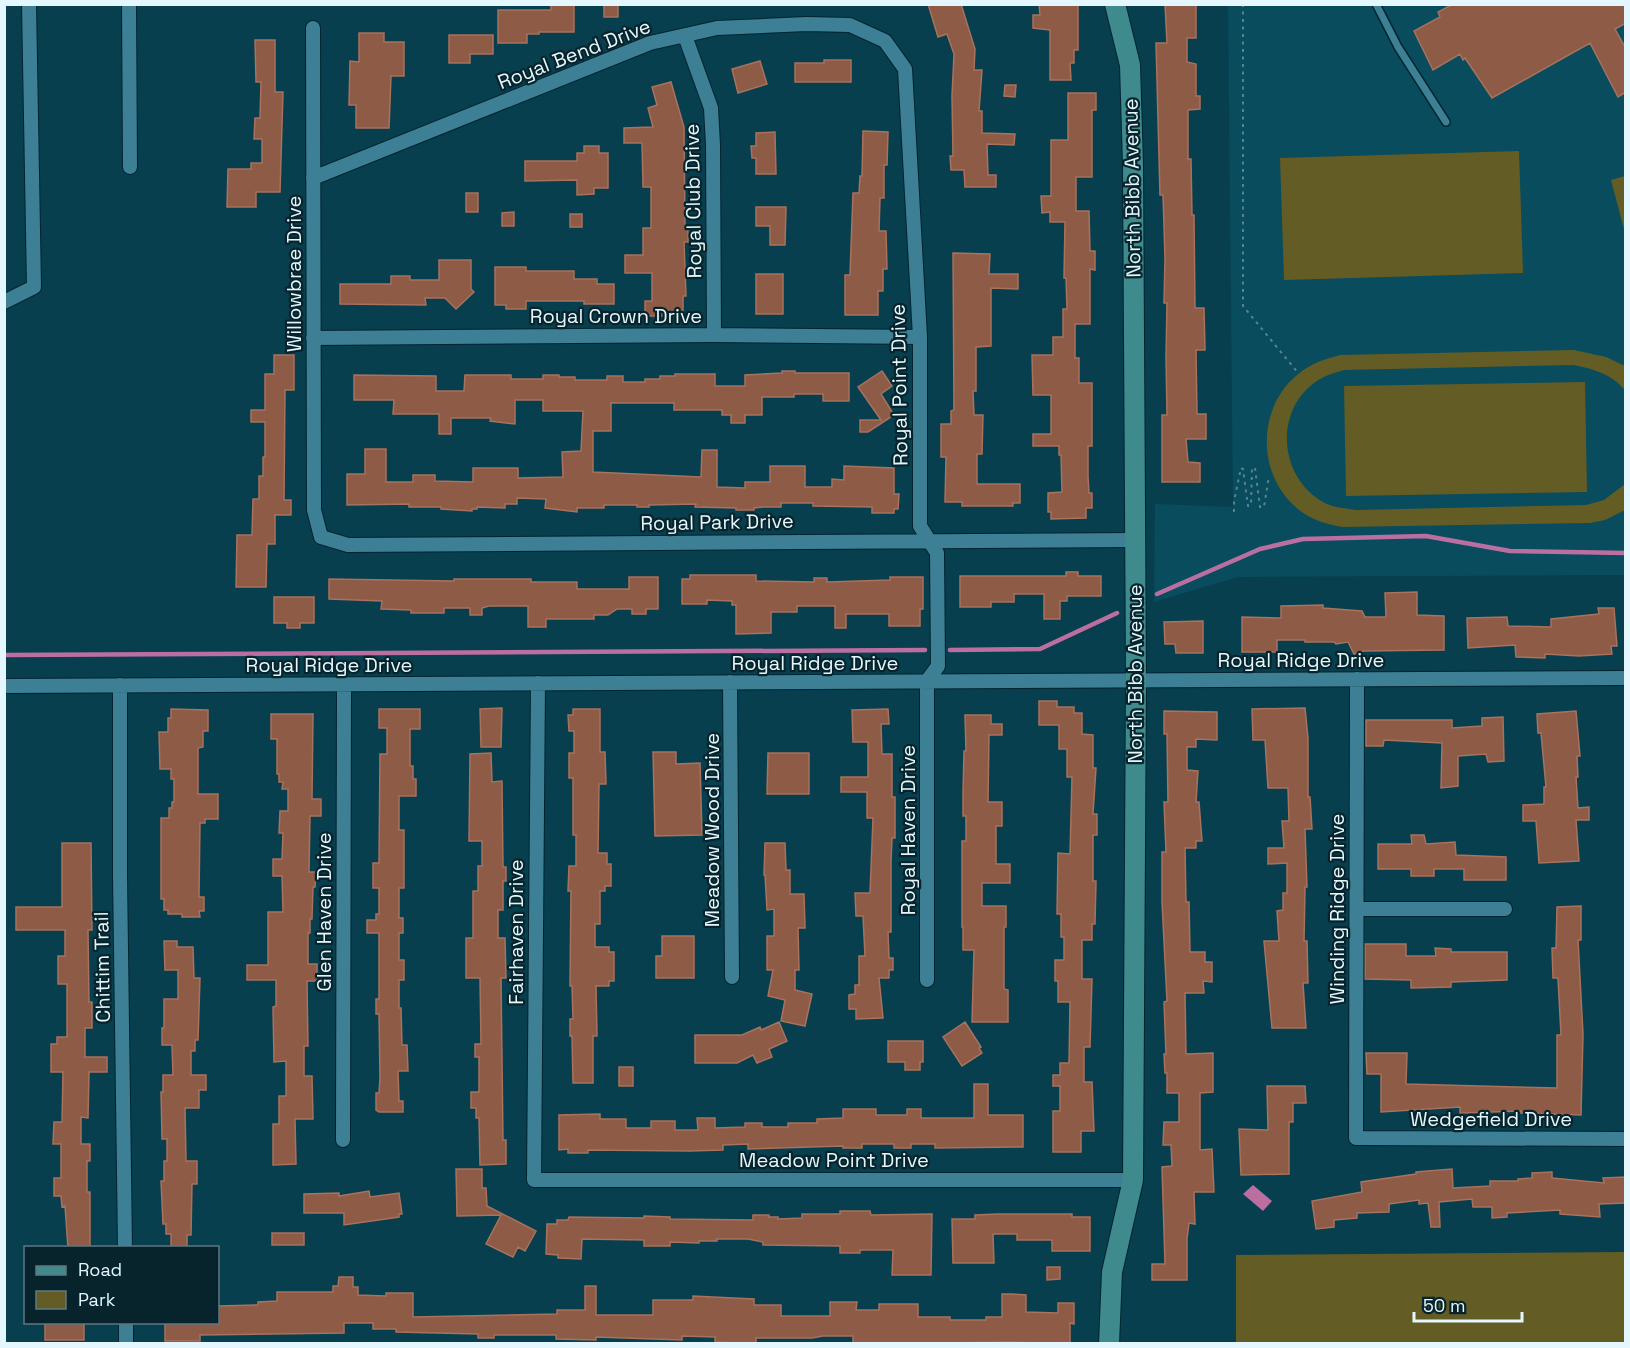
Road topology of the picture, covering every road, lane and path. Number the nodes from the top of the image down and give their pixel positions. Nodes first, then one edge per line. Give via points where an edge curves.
1 (28, 4) edge
2 (129, 4) edge
3 (1115, 4) edge
4 (1243, 4) edge
5 (1376, 4) edge
6 (313, 28) dead end
7 (685, 36) junction
8 (905, 81) joint
9 (1446, 122) dead end
10 (130, 167) dead end
11 (313, 178) junction
12 (4, 302) edge
13 (714, 335) junction
14 (920, 337) junction
15 (313, 338) junction
16 (1299, 374) dead end
17 (1269, 476) dead end
18 (1233, 511) dead end
19 (316, 519) joint
20 (928, 540) junction
21 (1134, 540) junction
22 (1626, 678) edge
23 (1357, 679) junction
24 (927, 681) junction
25 (1136, 681) junction
26 (730, 682) junction
27 (538, 683) junction
28 (344, 684) junction
29 (120, 685) junction
30 (4, 686) edge
31 (1356, 909) junction
32 (1505, 909) dead end
33 (732, 977) dead end
34 (927, 980) dead end
35 (1356, 1138) joint
36 (1626, 1139) edge
37 (343, 1140) dead end
38 (534, 1180) joint
39 (1133, 1180) junction
40 (125, 1246) edge
41 (126, 1324) edge
42 (126, 1344) edge
43 (1109, 1344) edge

1 - 12 street via 34,287
2 - 10 street
3 - 21 main road, North Bibb Avenue via 1130,64
4 - 16 path via 1243,306
5 - 9 lane via 1398,47
6 - 11 street, Willowbrae Drive
7 - 8 street, Royal Bend Drive via 717,28 850,25 885,41 905,69
7 - 11 street, Royal Bend Drive via 650,42
7 - 13 street, Royal Club Drive via 711,108
8 - 14 street, Royal Point Drive
11 - 15 street, Willowbrae Drive
13 - 14 street, Royal Crown Drive
13 - 15 street, Royal Crown Drive
14 - 20 street, Royal Point Drive via 920,526
15 - 19 street, Willowbrae Drive
17 - 18 path via 1264,507 1260,507 1256,468 1252,468 1248,506 1241,468
19 - 20 street, Royal Park Drive via 321,537 348,545
20 - 21 street, Royal Park Drive
20 - 24 street, Royal Point Drive via 937,554 938,666
21 - 25 main road, North Bibb Avenue
22 - 23 street, Royal Ridge Drive
23 - 25 street, Royal Ridge Drive
23 - 31 street, Winding Ridge Drive
24 - 25 street, Royal Ridge Drive
24 - 26 street, Royal Ridge Drive
24 - 34 street, Royal Haven Drive
25 - 39 main road, North Bibb Avenue
26 - 27 street, Royal Ridge Drive
26 - 33 street, Meadow Wood Drive
27 - 28 street, Royal Ridge Drive
27 - 38 street, Fairhaven Drive
28 - 29 street, Royal Ridge Drive
28 - 37 street, Glen Haven Drive
29 - 30 street, Royal Ridge Drive
29 - 40 street, Chittim Trail
31 - 32 street
31 - 35 street, Winding Ridge Drive
35 - 36 street, Wedgefield Drive
38 - 39 street, Meadow Point Drive
39 - 43 main road, North Bibb Avenue via 1112,1272
41 - 42 street

